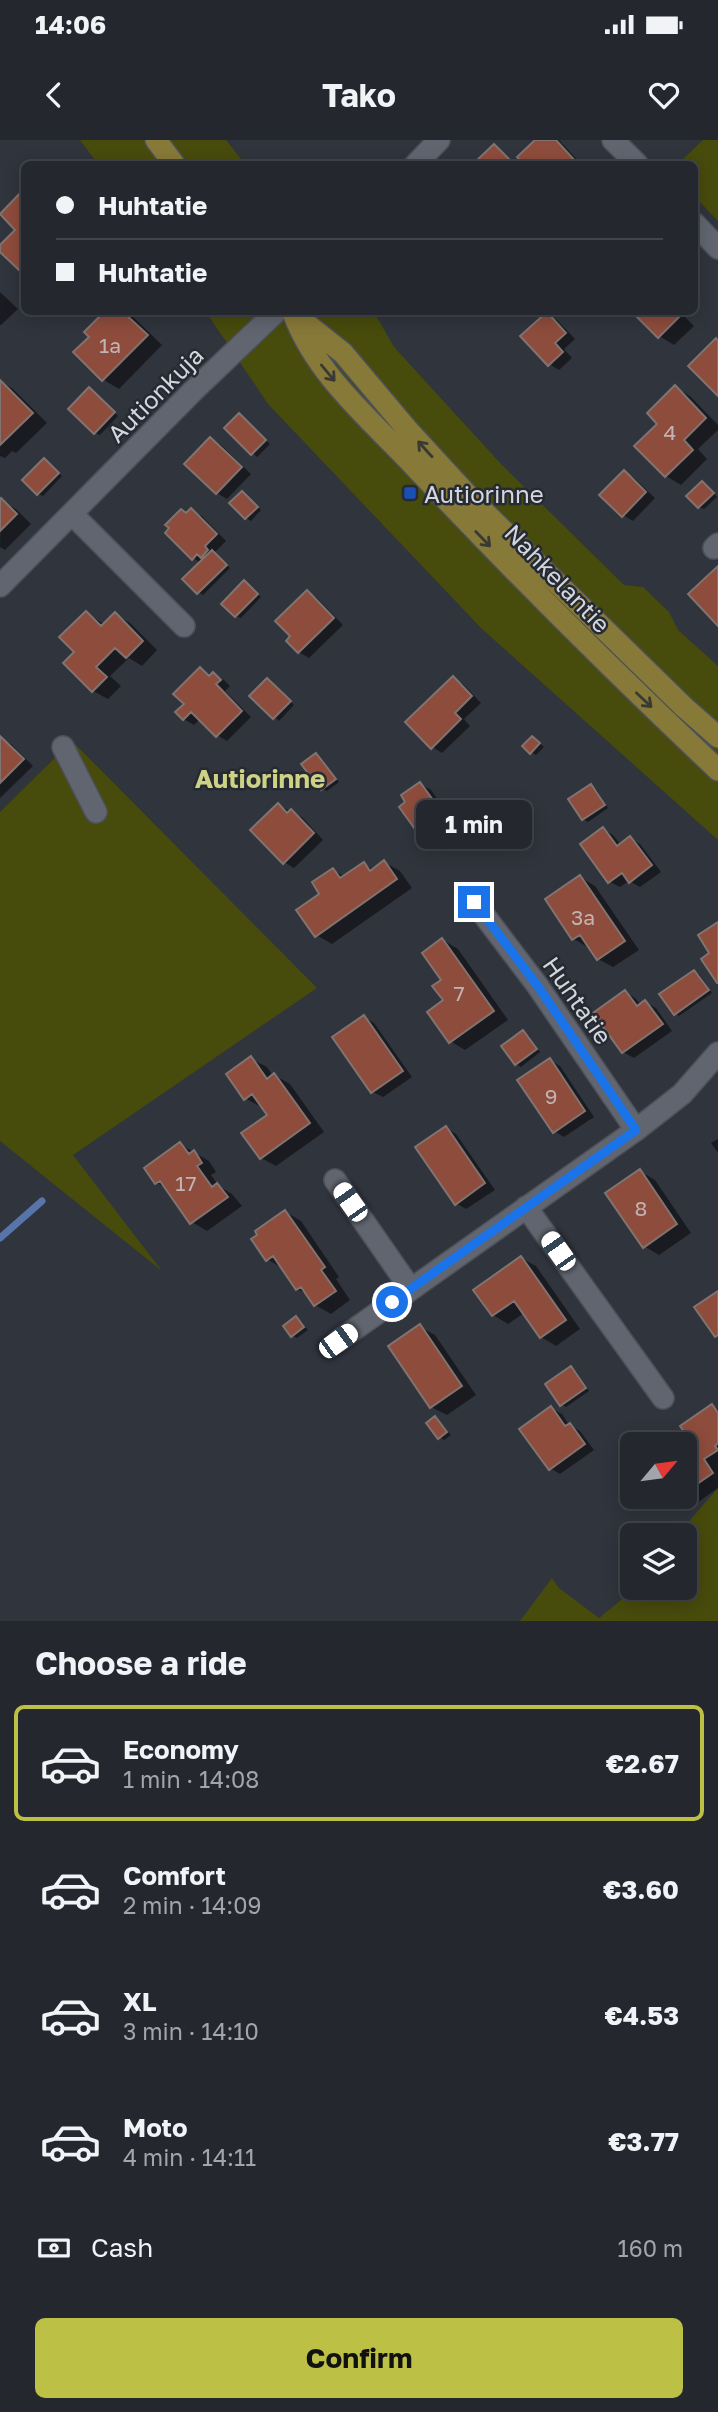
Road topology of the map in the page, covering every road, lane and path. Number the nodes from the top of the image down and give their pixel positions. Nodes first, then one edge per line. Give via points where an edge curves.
1 (156, 140) edge
2 (439, 140) edge
3 (613, 140) edge
4 (172, 161) edge
5 (419, 161) edge
6 (633, 161) edge
7 (698, 227) edge
8 (718, 248) edge
9 (285, 315) edge
10 (288, 315) edge
11 (290, 315) edge
12 (73, 515) junction
13 (0, 586) edge
14 (184, 626) dead end
15 (718, 737) edge
16 (63, 747) dead end
17 (718, 770) edge
18 (96, 812) dead end
19 (474, 902) dead end
20 (718, 1053) edge
21 (636, 1130) junction
22 (335, 1181) dead end
23 (526, 1207) junction
24 (410, 1289) junction
25 (338, 1341) dead end
26 (663, 1398) dead end

1 - 4 main road
2 - 5 street
3 - 6 street
7 - 8 street
9 - 12 street, Autionkuja via 193,391
10 -> 17 main road, Nahkelantie via 323,369 476,532 600,659
15 -> 11 main road, Nahkelantie via 475,503 343,353
12 - 13 street, Autionkuja
12 - 14 street
16 - 18 street
19 - 21 street, Huhtatie
20 - 21 street via 682,1094
21 - 23 street
22 - 24 street
23 - 24 street
23 - 26 street
24 - 25 street

